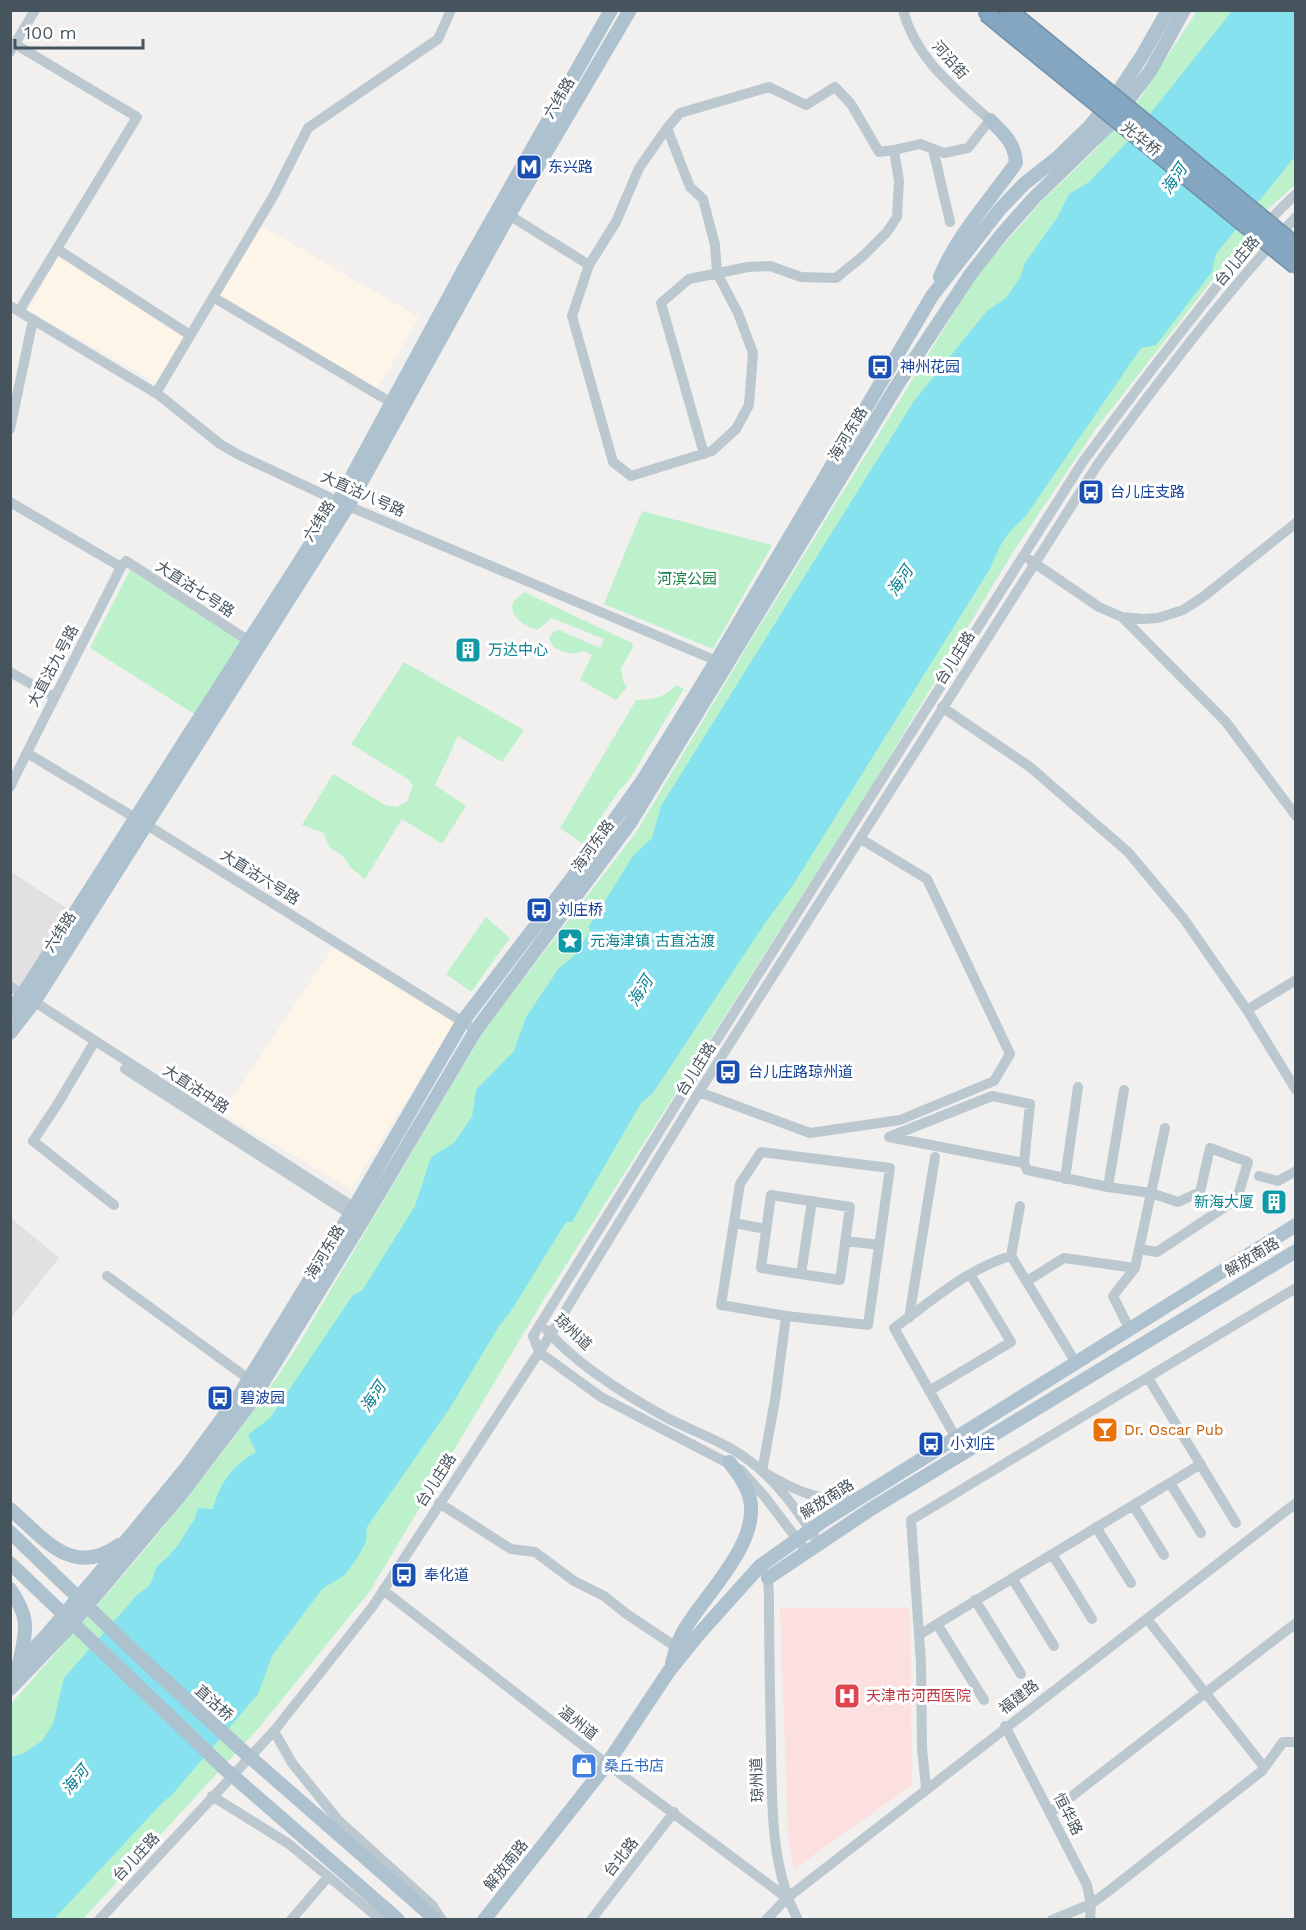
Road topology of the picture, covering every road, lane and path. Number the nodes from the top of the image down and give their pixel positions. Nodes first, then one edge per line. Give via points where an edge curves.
1 (35, 10) edge
2 (451, 10) edge
3 (611, 10) edge
4 (630, 10) edge
5 (903, 10) edge
6 (1008, 10) edge
7 (1168, 10) edge
8 (1185, 10) edge
9 (986, 13) dead end
10 (13, 48) edge
11 (990, 120) junction
12 (666, 128) junction
13 (933, 148) junction
14 (894, 150) junction
15 (1296, 194) edge
16 (509, 215) junction
17 (1296, 217) edge
18 (950, 222) dead end
19 (1296, 246) edge
20 (57, 249) junction
21 (589, 265) junction
22 (1296, 266) edge
23 (717, 273) junction
24 (932, 296) junction
25 (213, 297) junction
26 (15, 309) edge
27 (33, 320) junction
28 (190, 335) junction
29 (156, 393) junction
30 (392, 403) junction
31 (10, 429) edge
32 (704, 454) junction
33 (10, 502) edge
34 (344, 503) junction
35 (1296, 523) edge
36 (1023, 555) junction
37 (1034, 563) junction
38 (123, 564) junction
39 (1122, 616) junction
40 (249, 641) junction
41 (722, 663) junction
42 (10, 672) edge
43 (54, 697) junction
44 (942, 707) junction
45 (27, 753) junction
46 (10, 787) edge
47 (1296, 816) edge
48 (141, 822) junction
49 (861, 839) junction
50 (1296, 981) edge
51 (10, 986) edge
52 (24, 999) edge
53 (1247, 1010) junction
54 (10, 1011) edge
55 (463, 1021) junction
56 (476, 1030) junction
57 (10, 1033) edge
58 (93, 1044) junction
59 (1078, 1087) dead end
60 (1124, 1090) dead end
61 (1296, 1090) edge
62 (699, 1092) junction
63 (1166, 1128) dead end
64 (935, 1157) dead end
65 (1024, 1163) junction
66 (1296, 1171) edge
67 (1259, 1176) dead end
68 (1065, 1179) junction
69 (1108, 1187) junction
70 (1151, 1193) junction
71 (812, 1201) junction
72 (114, 1205) dead end
73 (1020, 1206) dead end
74 (358, 1215) junction
75 (734, 1223) junction
76 (1296, 1225) edge
77 (766, 1229) junction
78 (846, 1241) junction
79 (879, 1245) junction
80 (1139, 1250) junction
81 (1296, 1251) edge
82 (1011, 1256) junction
83 (1135, 1268) junction
84 (801, 1274) junction
85 (970, 1274) junction
86 (107, 1276) dead end
87 (1027, 1281) junction
88 (1296, 1288) edge
89 (786, 1316) junction
90 (909, 1318) junction
91 (541, 1322) junction
92 (1129, 1329) junction
93 (551, 1334) junction
94 (539, 1352) junction
95 (1076, 1363) junction
96 (1148, 1378) junction
97 (250, 1380) junction
98 (929, 1391) junction
99 (956, 1438) junction
100 (729, 1462) junction
101 (1201, 1464) junction
102 (762, 1471) junction
103 (1170, 1483) junction
104 (868, 1492) junction
105 (439, 1503) junction
106 (1296, 1503) edge
107 (1133, 1505) junction
108 (10, 1509) edge
109 (1236, 1523) dead end
110 (1096, 1527) junction
111 (810, 1529) junction
112 (10, 1532) edge
113 (1201, 1533) dead end
114 (130, 1536) junction
115 (796, 1539) junction
116 (819, 1543) junction
117 (806, 1551) junction
118 (1052, 1554) junction
119 (1164, 1556) dead end
120 (10, 1563) edge
121 (764, 1572) junction
122 (1012, 1578) junction
123 (1131, 1583) dead end
124 (10, 1589) edge
125 (383, 1590) junction
126 (975, 1600) junction
127 (1092, 1619) dead end
128 (1296, 1623) edge
129 (937, 1624) junction
130 (1151, 1624) dead end
131 (919, 1635) junction
132 (1054, 1646) dead end
133 (676, 1647) junction
134 (15, 1668) edge
135 (669, 1671) junction
136 (1022, 1674) dead end
137 (10, 1689) edge
138 (1205, 1693) junction
139 (984, 1700) dead end
140 (1005, 1726) junction
141 (274, 1731) junction
142 (1296, 1742) edge
143 (607, 1764) junction
144 (1264, 1767) junction
145 (926, 1788) junction
146 (212, 1796) junction
147 (674, 1812) junction
148 (1050, 1813) junction
149 (328, 1877) junction
150 (787, 1898) junction
151 (1091, 1904) junction
152 (384, 1915) edge
153 (106, 1917) edge
154 (291, 1920) edge
155 (398, 1920) edge
156 (436, 1920) edge
157 (442, 1920) edge
158 (484, 1920) edge
159 (591, 1920) edge
160 (766, 1920) edge
161 (798, 1920) edge
162 (1052, 1920) edge
163 (1090, 1920) edge

1 - 10 street
2 - 25 street via 438,39 308,129
3 - 30 main road, 六纬路
4 - 16 main road, 六纬路
5 - 11 street, 河沿街 via 922,54
6 - 19 highway, 光华桥, bridge
7 - 24 main road, 海河东路 via 1120,89 1090,126 1000,209
8 - 41 main road, 海河东路 via 1151,70 1109,125 1034,198 970,275
9 - 22 highway, 光华桥, bridge
10 - 20 street via 137,117
11 - 13 street via 968,148 944,153
11 - 24 main road via 1009,138 1016,164 961,238
12 - 14 street via 680,113 769,87 806,105 835,87 851,104 879,152
12 - 21 street via 639,168 616,222
12 - 23 street via 690,187 703,199 716,245
13 - 14 street via 920,144
13 - 18 street
14 - 23 street via 899,181 897,217 887,232 836,278 801,277 770,266
15 - 36 street, 台儿庄路 via 1244,251 1140,385 1082,463
16 - 21 street
16 - 34 main road, 六纬路
17 - 37 street, 台儿庄路 via 1149,394
20 - 26 street
20 - 28 street
21 - 32 street via 572,316 613,462 631,476
23 - 32 street via 753,353 749,405 736,429
23 - 32 street via 689,279 661,303
24 - 41 main road, 海河东路
25 - 28 street
25 - 30 street
26 - 27 street, 大直沽八号路
27 - 29 street, 大直沽八号路
27 - 31 street
28 - 29 street
29 - 34 street, 大直沽八号路 via 220,444
30 - 34 main road, 六纬路
33 - 38 street, 大直沽七号路
34 - 40 main road, 六纬路
34 - 41 street, 大直沽八号路
34 - 48 main road, 六纬路
35 - 39 street via 1183,610 1158,618
36 - 37 street
36 - 91 street, 台儿庄路
37 - 39 street via 1099,607
37 - 44 street, 台儿庄路
38 - 40 street, 大直沽七号路
38 - 43 street, 大直沽九号路
39 - 47 street via 1226,722
40 - 48 main road, 六纬路
41 - 55 main road, 海河东路 via 622,810
41 - 56 main road, 海河东路 via 630,823
42 - 43 street
43 - 45 street, 大直沽九号路
44 - 49 street, 台儿庄路
44 - 53 street via 1030,767 1128,852 1184,919
45 - 46 street, 大直沽九号路
45 - 48 street, 大直沽六号路
48 - 52 main road, 六纬路
48 - 55 street, 大直沽六号路
49 - 62 street, 台儿庄路
49 - 62 street via 927,879 1010,1054 994,1081 900,1120 810,1133
50 - 53 street
51 - 52 street, 大直沽中路
52 - 54 main road, 六纬路
52 - 57 main road, 六纬路
52 - 58 street, 大直沽中路
53 - 61 street
55 - 56 street, 大直沽六号路
55 - 74 main road, 海河东路
56 - 74 main road, 海河东路
58 - 72 street via 33,1141
58 - 74 street, 大直沽中路
59 - 68 street
60 - 69 street
62 - 93 street, 台儿庄路
63 - 70 street
64 - 90 street
65 - 65 street via 990,1157 889,1137 992,1096 1030,1104
65 - 68 street via 1027,1170
66 - 67 street via 1278,1181
68 - 69 street
69 - 70 street
70 - 80 street
70 - 80 street via 1178,1202 1200,1192 1210,1148 1248,1162 1237,1199 1157,1252
71 - 77 street via 771,1195
71 - 78 street via 850,1207
71 - 84 street
73 - 82 street
74 - 97 main road, 海河东路
74 - 137 main road, 海河东路 via 249,1405 72,1625
75 - 77 street
75 - 79 street via 740,1184 761,1152 890,1168
75 - 89 street via 721,1305
76 - 92 main road, 解放南路
77 - 84 street via 761,1268
78 - 79 street
78 - 84 street via 840,1280
79 - 89 street via 868,1325
80 - 83 street
81 - 116 main road, 解放南路
82 - 85 street
82 - 87 street
83 - 87 street via 1064,1258
83 - 92 street via 1113,1296
85 - 90 street
85 - 98 street via 1011,1342
86 - 97 street
87 - 95 street
88 - 96 street
89 - 102 street
90 - 98 street via 894,1328
91 - 93 street, 琼州道
91 - 94 street, 琼州道 via 533,1336
92 - 95 main road, 解放南路
93 - 94 street, 台儿庄路
93 - 102 street, 琼州道 via 572,1354 639,1401 736,1452
94 - 100 street via 602,1396
94 - 105 street, 台儿庄路
95 - 99 main road, 解放南路
96 - 101 street
96 - 131 street via 911,1520
97 - 114 main road, 海河东路
98 - 99 street
99 - 104 main road, 解放南路
100 - 115 street via 748,1476
100 - 133 main road via 747,1491 751,1509 749,1528
101 - 103 street
101 - 109 street
102 - 104 street via 793,1489 818,1497 848,1498
102 - 111 street, 琼州道
103 - 107 street
103 - 113 street
104 - 111 main road, 解放南路
105 - 125 street, 台儿庄路
105 - 133 street via 511,1549 535,1552
106 - 140 street, 福建路
107 - 110 street
107 - 119 street
108 - 114 main road via 70,1557 101,1555
110 - 118 street
110 - 123 street
111 - 115 main road, 解放南路
111 - 116 street, 琼州道
112 - 156 main road, 直沽桥, bridge via 243,1751
114 - 134 main road, 海河东路
115 - 117 street
115 - 121 main road, 解放南路
116 - 117 main road, 解放南路
117 - 121 main road, 解放南路
118 - 122 street
118 - 127 street
120 - 152 main road, bridge
121 - 135 main road, 解放南路 via 698,1635
121 - 150 street, 琼州道 via 776,1847
122 - 126 street
122 - 132 street
124 - 134 main road via 26,1620 25,1638
125 - 141 street, 台儿庄路
125 - 143 street, 温州道
126 - 129 street
126 - 136 street
128 - 138 street
129 - 131 street
129 - 139 street
130 - 138 street
131 - 145 street
133 - 135 main road
135 - 143 main road, 解放南路
138 - 144 street
138 - 148 street
140 - 145 street, 福建路
140 - 148 street, 恒华路
141 - 146 street, 台儿庄路
141 - 157 street via 292,1763 339,1820 432,1905
142 - 144 street via 1282,1742
143 - 147 street, 温州道
143 - 158 main road, 解放南路
144 - 151 street
145 - 150 street, 福建路
146 - 149 street via 289,1844
146 - 153 street, 台儿庄路
147 - 150 street, 温州道
147 - 159 street, 台北路
148 - 151 street, 恒华路 via 1087,1885
149 - 152 street
149 - 154 street
150 - 160 street, 福建路
150 - 161 street, 琼州道
151 - 162 street
151 - 163 street, 恒华路
152 - 155 main road

